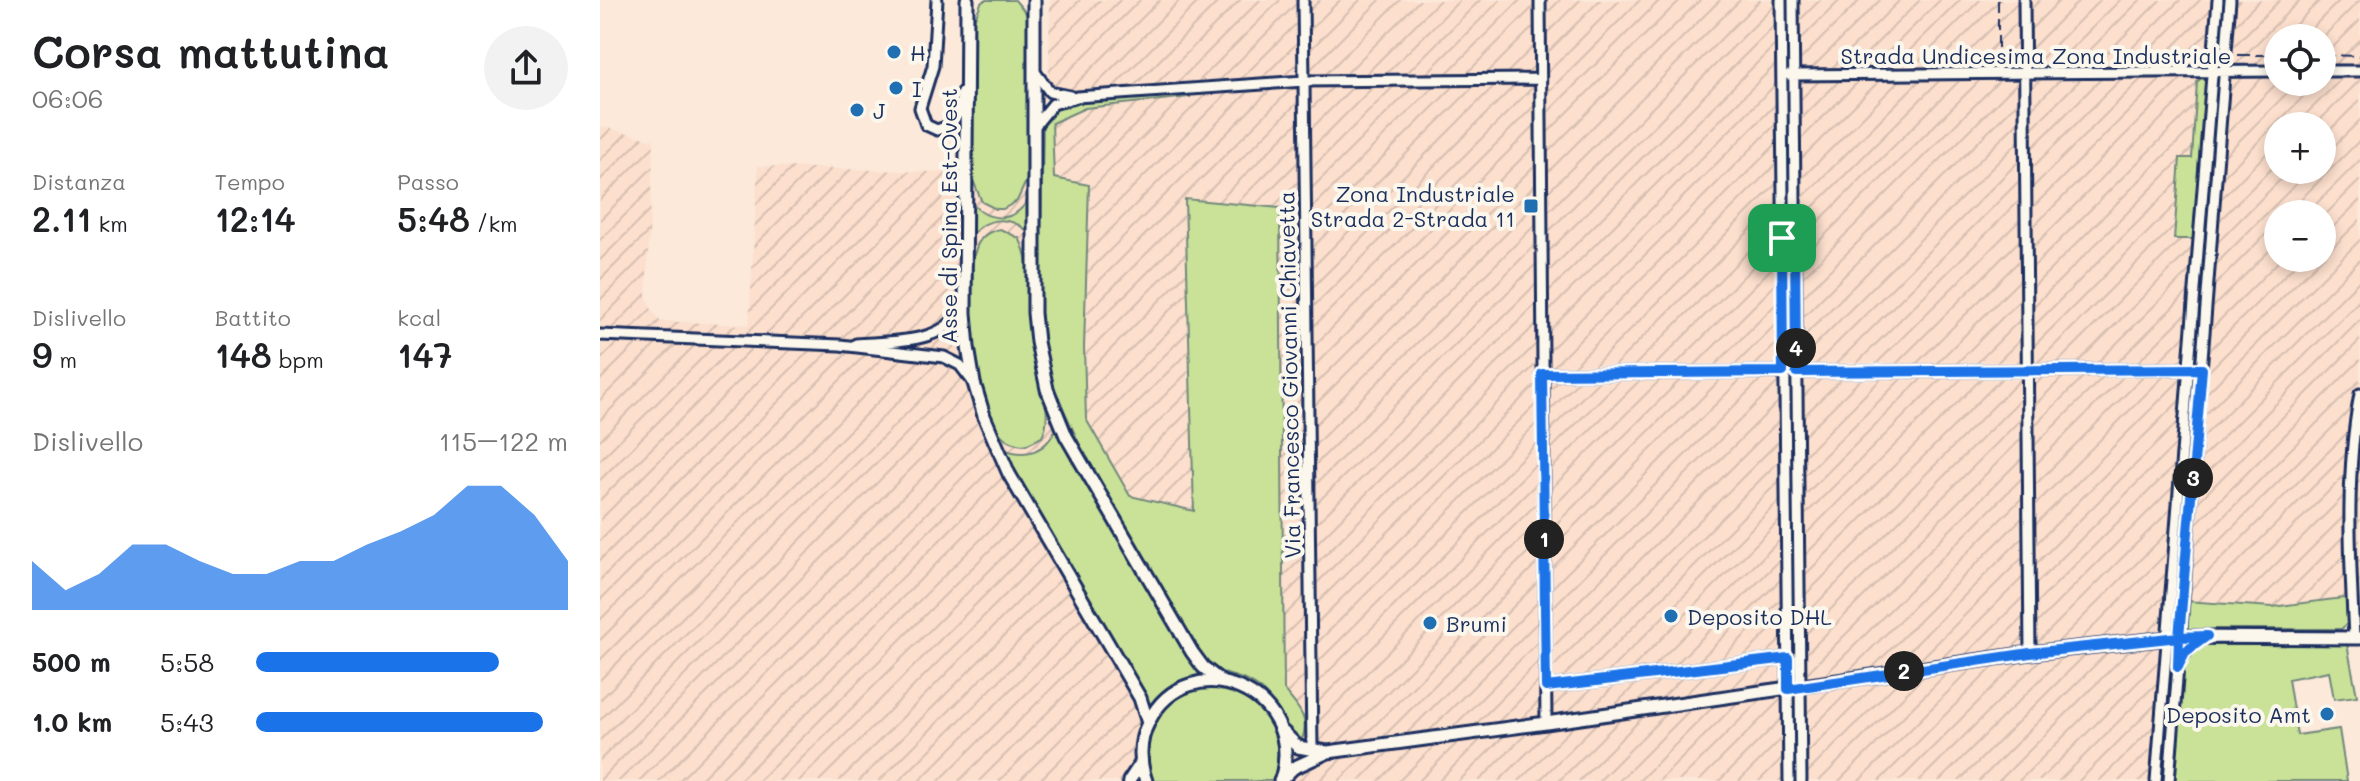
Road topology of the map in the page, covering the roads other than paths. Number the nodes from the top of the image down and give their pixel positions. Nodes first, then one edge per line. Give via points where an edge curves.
1 (937, 0) edge
2 (967, 0) edge
3 (1034, 0) edge
4 (1303, 0) edge
5 (1540, 0) edge
6 (1781, 0) edge
7 (1793, 0) edge
8 (2024, 0) edge
9 (2218, 0) edge
10 (2230, 0) edge
11 (967, 29) junction
12 (1781, 36) junction
13 (1793, 36) junction
14 (1034, 68) junction
15 (2264, 71) edge
16 (2336, 71) edge
17 (2360, 71) edge
18 (2212, 72) junction
19 (2224, 72) junction
20 (2025, 73) junction
21 (1782, 75) junction
22 (1794, 75) junction
23 (1540, 79) junction
24 (1304, 81) junction
25 (1077, 97) junction
26 (1034, 127) junction
27 (1782, 238) junction
28 (1795, 239) junction
29 (966, 285) junction
30 (2193, 319) junction
31 (2205, 320) junction
32 (600, 335) edge
33 (840, 345) junction
34 (2189, 369) junction
35 (2202, 369) junction
36 (2029, 370) junction
37 (1783, 372) junction
38 (1796, 372) junction
39 (1542, 374) junction
40 (974, 383) junction
41 (2360, 394) edge
42 (2356, 535) edge
43 (1787, 578) junction
44 (1800, 579) junction
45 (2207, 636) junction
46 (2173, 637) junction
47 (2358, 637) edge
48 (2030, 653) junction
49 (1788, 658) junction
50 (2178, 667) junction
51 (1223, 683) junction
52 (1546, 687) junction
53 (1794, 688) junction
54 (1148, 723) junction
55 (1546, 723) junction
56 (1281, 730) junction
57 (1312, 749) junction
58 (1328, 752) junction
59 (1141, 762) junction
60 (1129, 781) edge
61 (1146, 781) edge
62 (1280, 781) edge
63 (1789, 781) edge
64 (1801, 781) edge
65 (2156, 781) edge
66 (2169, 781) edge

1 - 11 street via 933,66 920,108 931,129 946,129 959,111
2 - 11 main road, Asse di Spina Est-Ovest
3 - 14 main road
4 - 24 street, Via Francesco Giovanni Chiavetta
5 - 23 street
6 - 12 street
7 - 13 street
8 - 20 street
9 - 18 street
10 - 19 street
11 - 29 main road, Asse di Spina Est-Ovest
12 - 13 street
12 - 21 street
13 - 22 street
14 - 25 street via 1050,92
14 - 26 main road
15 - 19 street, Strada Undicesima Zona Industriale
16 - 17 street
18 - 19 street, Strada Undicesima Zona Industriale
18 - 20 street, Strada Undicesima Zona Industriale
18 - 30 street
19 - 31 street
20 - 22 street, Strada Undicesima Zona Industriale
20 - 36 street
21 - 22 street, Strada Undicesima Zona Industriale
21 - 27 street
22 - 28 street
23 - 24 street
23 - 39 street
24 - 25 street
24 - 57 street, Via Francesco Giovanni Chiavetta
25 - 26 street via 1053,104
26 - 51 main road via 1034,313 1047,389 1066,436 1192,652
27 - 28 street
27 - 37 street
28 - 38 street
29 - 33 street via 958,316 945,327 905,341
29 - 40 main road, Asse di Spina Est-Ovest
30 - 31 street
30 - 34 street
31 - 35 street
32 - 33 street
33 - 40 street via 951,359
34 - 35 street
34 - 36 street
34 - 46 street
35 - 46 street
36 - 38 street
36 - 48 street
37 - 38 street
37 - 39 street
37 - 43 street
38 - 44 street
39 - 52 street
40 - 54 main road, Asse di Spina Est-Ovest via 1009,474 1140,698
41 - 42 street via 2352,453
42 - 47 street
43 - 44 street
43 - 49 street
44 - 53 street
45 - 46 main road
45 - 47 main road
45 - 50 street via 2185,652
46 - 48 main road
46 - 50 street
46 - 65 street
48 - 53 main road
49 - 52 street
49 - 53 street
50 - 66 street
51 - 54 main road via 1200,683 1179,691
51 - 56 main road via 1258,698
52 - 55 street
53 - 55 main road
53 - 63 street
53 - 64 street
54 - 59 main road
55 - 58 main road
56 - 57 main road via 1298,747
56 - 62 main road via 1285,758
57 - 58 main road
58 - 62 main road via 1293,768
59 - 60 main road
59 - 61 main road

